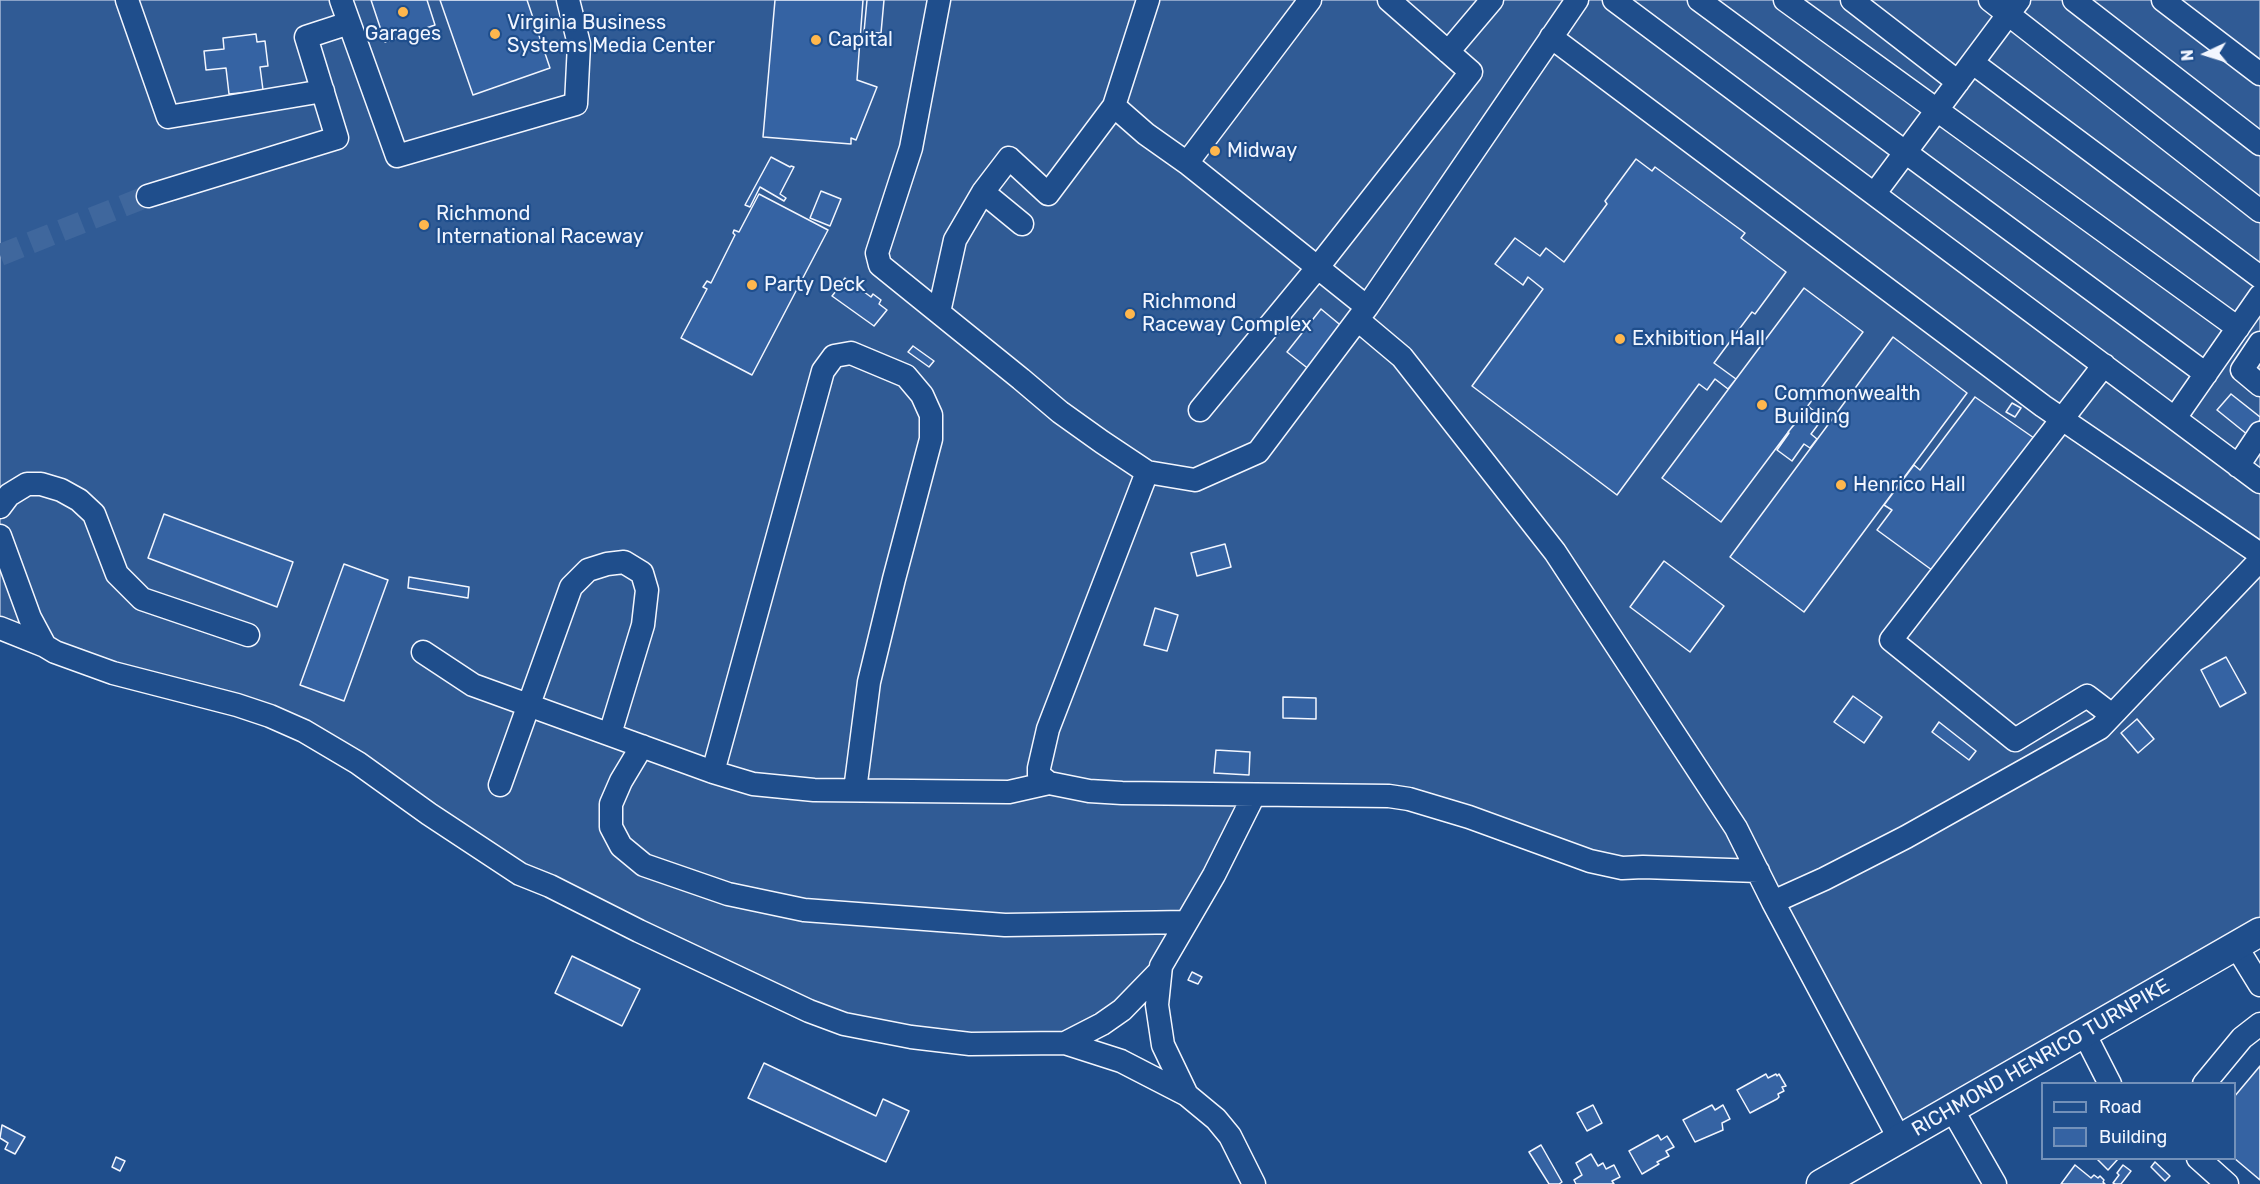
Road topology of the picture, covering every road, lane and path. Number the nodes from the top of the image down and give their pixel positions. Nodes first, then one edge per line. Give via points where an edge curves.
1 (127, 0) edge
2 (341, 0) edge
3 (568, 0) edge
4 (939, 0) edge
5 (1148, 0) edge
6 (1310, 0) edge
7 (1389, 0) edge
8 (1492, 0) edge
9 (1577, 0) edge
10 (1614, 0) edge
11 (1699, 0) edge
12 (1785, 0) edge
13 (1852, 0) edge
14 (1990, 0) edge
15 (2074, 0) edge
16 (2163, 0) edge
17 (2013, 7) edge
18 (350, 23) junction
19 (1551, 37) junction
20 (1448, 51) junction
21 (1973, 63) junction
22 (2260, 74) edge
23 (1958, 82) junction
24 (323, 91) junction
25 (1114, 106) junction
26 (1937, 110) junction
27 (2260, 144) edge
28 (1905, 153) junction
29 (1187, 163) junction
30 (983, 192) junction
31 (1875, 193) junction
32 (148, 196) tunnel mouth
33 (2260, 211) edge
34 (1022, 224) dead end
35 (1318, 267) junction
36 (2260, 277) edge
37 (2260, 296) edge
38 (939, 312) junction
39 (1362, 314) junction
40 (2238, 328) junction
41 (2260, 343) edge
42 (2104, 365) junction
43 (2206, 374) junction
44 (2260, 385) edge
45 (1200, 410) dead end
46 (2175, 418) junction
47 (2063, 419) junction
48 (2260, 433) edge
49 (2238, 466) junction
50 (1148, 472) junction
51 (2260, 482) edge
52 (0, 507) edge
53 (0, 536) edge
54 (2260, 554) edge
55 (2260, 560) edge
56 (0, 628) edge
57 (248, 635) dead end
58 (45, 646) junction
59 (423, 652) dead end
60 (528, 705) junction
61 (2112, 715) junction
62 (610, 734) junction
63 (642, 746) junction
64 (713, 772) junction
65 (1049, 783) junction
66 (500, 784) dead end
67 (855, 790) junction
68 (1254, 795) junction
69 (1758, 871) junction
70 (1773, 902) junction
71 (1186, 922) junction
72 (2248, 939) edge
73 (1159, 972) junction
74 (2260, 985) edge
75 (2260, 1024) edge
76 (2084, 1033) junction
77 (1065, 1043) junction
78 (2109, 1082) edge
79 (2205, 1082) edge
80 (1187, 1095) junction
81 (1952, 1109) junction
82 (1900, 1140) junction
83 (2200, 1160) edge
84 (1254, 1184) edge
85 (1821, 1184) edge
86 (1995, 1184) edge
87 (2228, 1184) edge

1 - 24 street via 168,117
2 - 18 street
3 - 18 street via 579,44 576,104 397,156
4 - 38 street via 911,148 877,253 880,265
5 - 25 street
6 - 29 street
7 - 20 street
8 - 20 street
9 - 19 street
10 - 31 street
11 - 28 street
12 - 26 street
13 - 23 street
14 - 17 street
15 - 27 street
16 - 22 street
17 - 21 street
17 - 33 street
18 - 24 street via 306,37
19 - 39 street
19 - 47 street
20 - 35 street via 1471,72
21 - 23 street
21 - 36 street
23 - 26 street
24 - 32 street via 338,138
25 - 29 street
25 - 30 street via 1048,194 1009,158
26 - 28 street
26 - 40 street
28 - 31 street
28 - 43 street
29 - 35 street
30 - 34 street
30 - 38 street via 955,240
31 - 42 street
35 - 39 street
35 - 45 street
37 - 40 street
38 - 50 street via 1060,412
39 - 50 street via 1258,452 1195,480
39 - 69 street via 1402,357 1555,552 1736,828
40 - 43 street
41 - 44 street via 2242,370
42 - 46 street
42 - 47 street
43 - 46 street
46 - 49 street
47 - 54 street
47 - 61 street via 1891,640 2015,740 2087,696
48 - 49 street
49 - 51 street
50 - 65 street via 1048,729 1039,776
52 - 57 street via 9,495 27,484 61,490 94,514 117,574 142,599
53 - 58 street via 30,618
55 - 61 street
56 - 58 street
58 - 77 street via 113,673 237,705 304,732 358,763 520,874 809,1011 844,1024 911,1037 970,1044
59 - 60 street via 473,685
60 - 62 street
60 - 62 street via 571,587 588,570 624,562 642,573 647,590 643,625
60 - 66 street
61 - 70 street via 2100,728 2046,760 1906,837
62 - 63 street
63 - 64 street
63 - 71 street via 611,804 611,827 621,846 644,865 718,890 804,910 1005,925
64 - 67 street via 753,784
64 - 67 street via 823,371 834,356 851,353 906,376 922,394 931,415 932,439 869,682
65 - 67 street via 1009,792
65 - 68 street via 1122,794
68 - 69 street via 1409,799 1590,861 1622,868
68 - 71 street
69 - 70 street
70 - 82 street
71 - 73 street
72 - 74 street
72 - 76 main road, RICHMOND HENRICO TURNPIKE
73 - 77 street via 1122,1010
73 - 80 street via 1160,1032
75 - 79 street via 2242,1038
76 - 78 street
76 - 81 main road, RICHMOND HENRICO TURNPIKE
77 - 80 street via 1121,1061
80 - 84 street via 1230,1136
81 - 82 main road, RICHMOND HENRICO TURNPIKE
81 - 86 street
82 - 85 main road, RICHMOND HENRICO TURNPIKE
83 - 87 street

